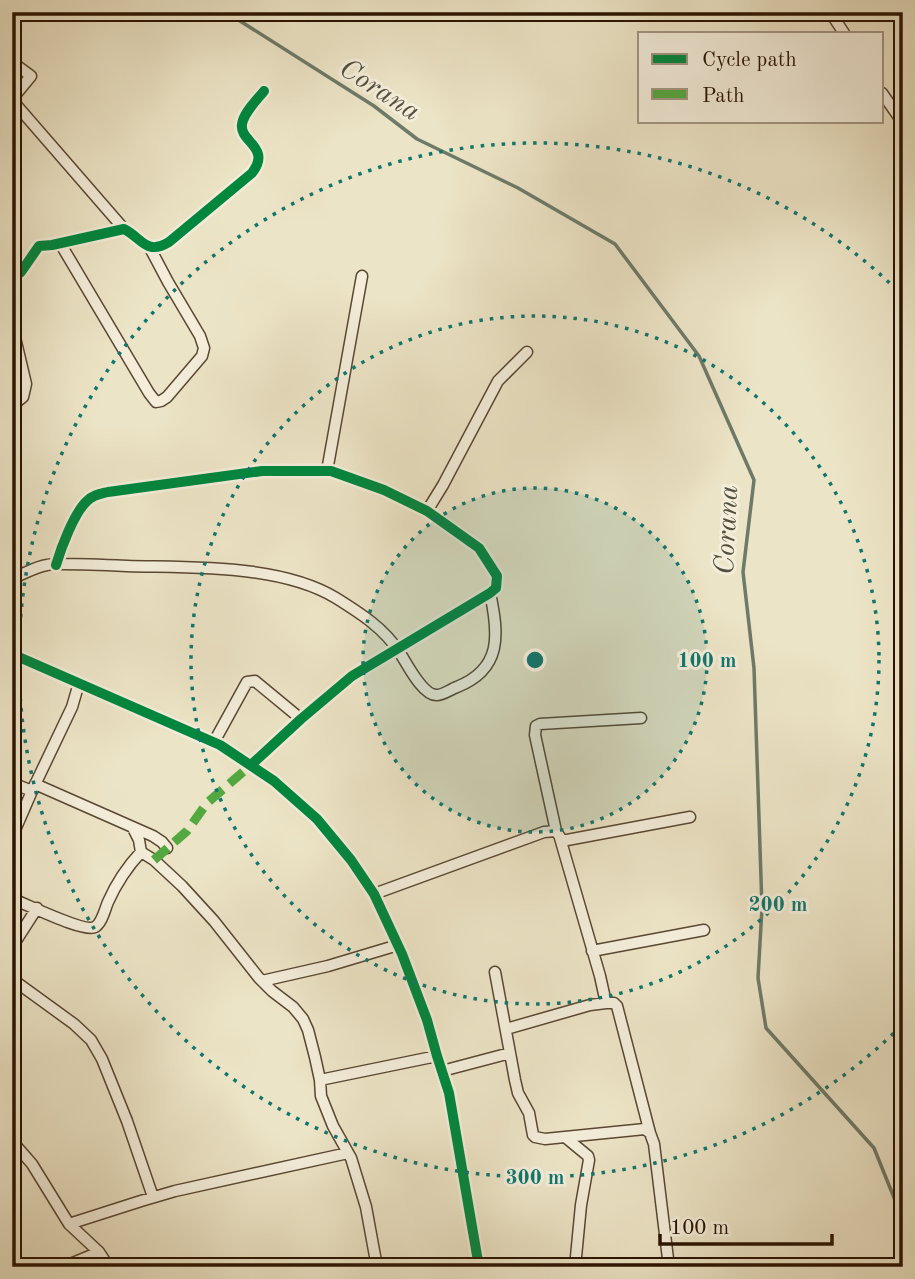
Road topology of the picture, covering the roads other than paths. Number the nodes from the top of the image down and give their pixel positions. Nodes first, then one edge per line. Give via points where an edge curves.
1 (830, 12) edge
2 (843, 32) edge
3 (12, 62) edge
4 (264, 91) dead end
5 (884, 96) edge
6 (12, 99) edge
7 (903, 123) edge
8 (124, 229) junction
9 (60, 243) junction
10 (150, 248) junction
11 (362, 276) dead end
12 (12, 278) edge
13 (12, 325) edge
14 (527, 352) dead end
15 (12, 405) edge
16 (327, 471) junction
17 (427, 510) junction
18 (56, 565) junction
19 (12, 578) edge
20 (490, 593) junction
21 (397, 649) junction
22 (12, 654) edge
23 (79, 683) junction
24 (641, 718) dead end
25 (301, 719) junction
26 (214, 742) junction
27 (251, 765) junction
28 (12, 783) edge
29 (33, 788) junction
30 (690, 817) dead end
31 (133, 828) junction
32 (558, 835) junction
33 (12, 837) edge
34 (167, 848) dead end
35 (141, 852) junction
36 (374, 894) junction
37 (12, 899) edge
38 (37, 908) junction
39 (704, 930) dead end
40 (398, 946) junction
41 (12, 947) edge
42 (592, 951) junction
43 (495, 972) dead end
44 (12, 979) edge
45 (262, 981) junction
46 (606, 1003) junction
47 (506, 1029) junction
48 (510, 1053) junction
49 (437, 1056) junction
50 (442, 1071) junction
51 (320, 1080) junction
52 (650, 1133) junction
53 (565, 1137) junction
54 (12, 1141) edge
55 (348, 1153) junction
56 (153, 1197) junction
57 (69, 1224) junction
58 (99, 1252) junction
59 (671, 1266) edge
60 (62, 1267) edge
61 (109, 1267) edge
62 (377, 1267) edge
63 (479, 1267) edge
64 (575, 1267) edge
65 (632, 1267) edge

1 - 2 street
3 - 6 street via 31,76
4 - 10 street via 242,125 257,148 257,166 252,173 169,242
5 - 7 street
6 - 8 street
8 - 9 street
8 - 10 street
9 - 10 street via 156,402 167,397 204,351
9 - 12 street via 39,246
11 - 16 street
13 - 15 street via 26,384 23,397
14 - 17 street via 498,381
16 - 17 street
16 - 18 street via 262,471 95,495 81,509
17 - 20 street via 479,548 497,576 496,588
18 - 19 street
18 - 21 street via 249,572 305,583 367,617
20 - 21 street
20 - 21 street via 495,616 493,654 472,680 438,695 428,693
21 - 25 street via 352,676
22 - 23 street
23 - 26 street
23 - 29 street
24 - 32 street via 536,726
25 - 26 street via 255,681 247,682
25 - 27 street
26 - 27 street
27 - 36 street via 317,819
28 - 29 street
29 - 31 street
29 - 33 street
30 - 32 street via 568,840
31 - 34 street
31 - 35 street
32 - 36 street via 544,832
32 - 42 street
35 - 38 street via 95,927 72,924
35 - 45 street via 182,886
36 - 40 street
37 - 38 street
38 - 41 street
39 - 42 street
40 - 45 street
40 - 49 street
42 - 46 street
43 - 47 street
44 - 56 street via 91,1040 127,1121
45 - 51 street via 303,1019
46 - 47 street
46 - 52 street via 617,1006
47 - 48 street
48 - 50 street
48 - 53 street via 533,1135
49 - 50 street
49 - 51 street
50 - 63 street via 455,1120
51 - 55 street via 321,1096
52 - 53 street via 645,1129
52 - 59 street
53 - 64 street via 590,1160
54 - 57 street
55 - 56 street
55 - 62 street via 366,1207
56 - 57 street
57 - 58 street
58 - 60 street
58 - 61 street
59 - 65 street

